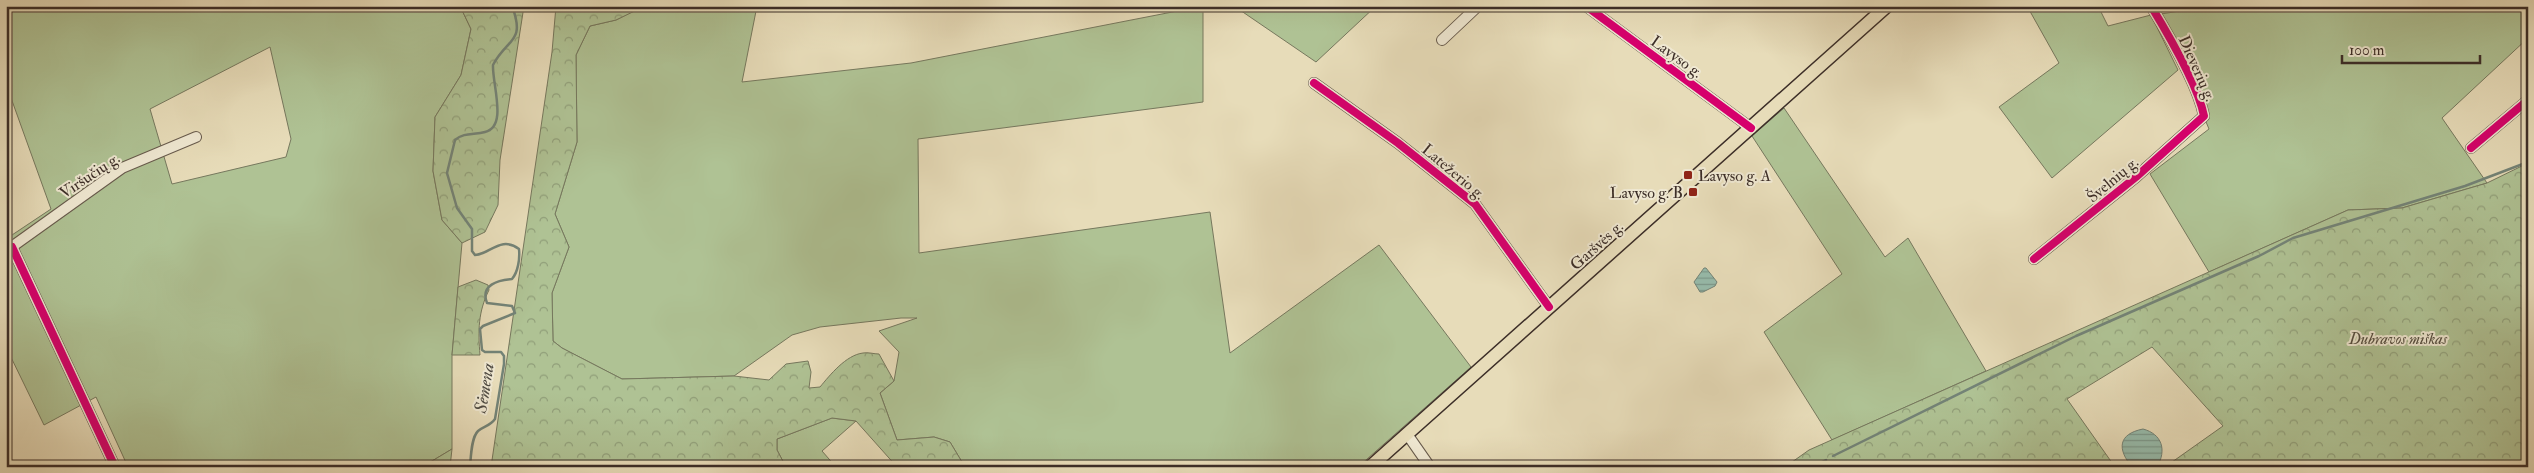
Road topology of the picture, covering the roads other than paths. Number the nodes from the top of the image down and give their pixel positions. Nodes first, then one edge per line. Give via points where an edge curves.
1 (1478, 6) edge
2 (1586, 6) edge
3 (1888, 6) edge
4 (2151, 6) edge
5 (1442, 40) dead end
6 (1314, 83) dead end
7 (2528, 100) edge
8 (2204, 116) joint
9 (1751, 128) junction
10 (196, 137) dead end
11 (2471, 148) dead end
12 (9, 249) edge
13 (2034, 259) dead end
14 (1549, 308) junction
15 (1407, 434) junction
16 (115, 467) edge
17 (1370, 467) edge
18 (1430, 467) edge

1 - 5 street
2 - 9 street, Lavyso g.
3 - 9 main road, Garšvės g.
4 - 8 street, Dieverių g. via 2168,35
6 - 14 street, Latežerio g. via 1475,204
7 - 11 street
8 - 13 street, Švelnių g. via 2136,177
9 - 14 main road, Garšvės g.
10 - 12 street, Viršučių g. via 122,168
12 - 16 street
14 - 15 main road, Garšvės g.
15 - 17 main road, Garšvės g.
15 - 18 street

